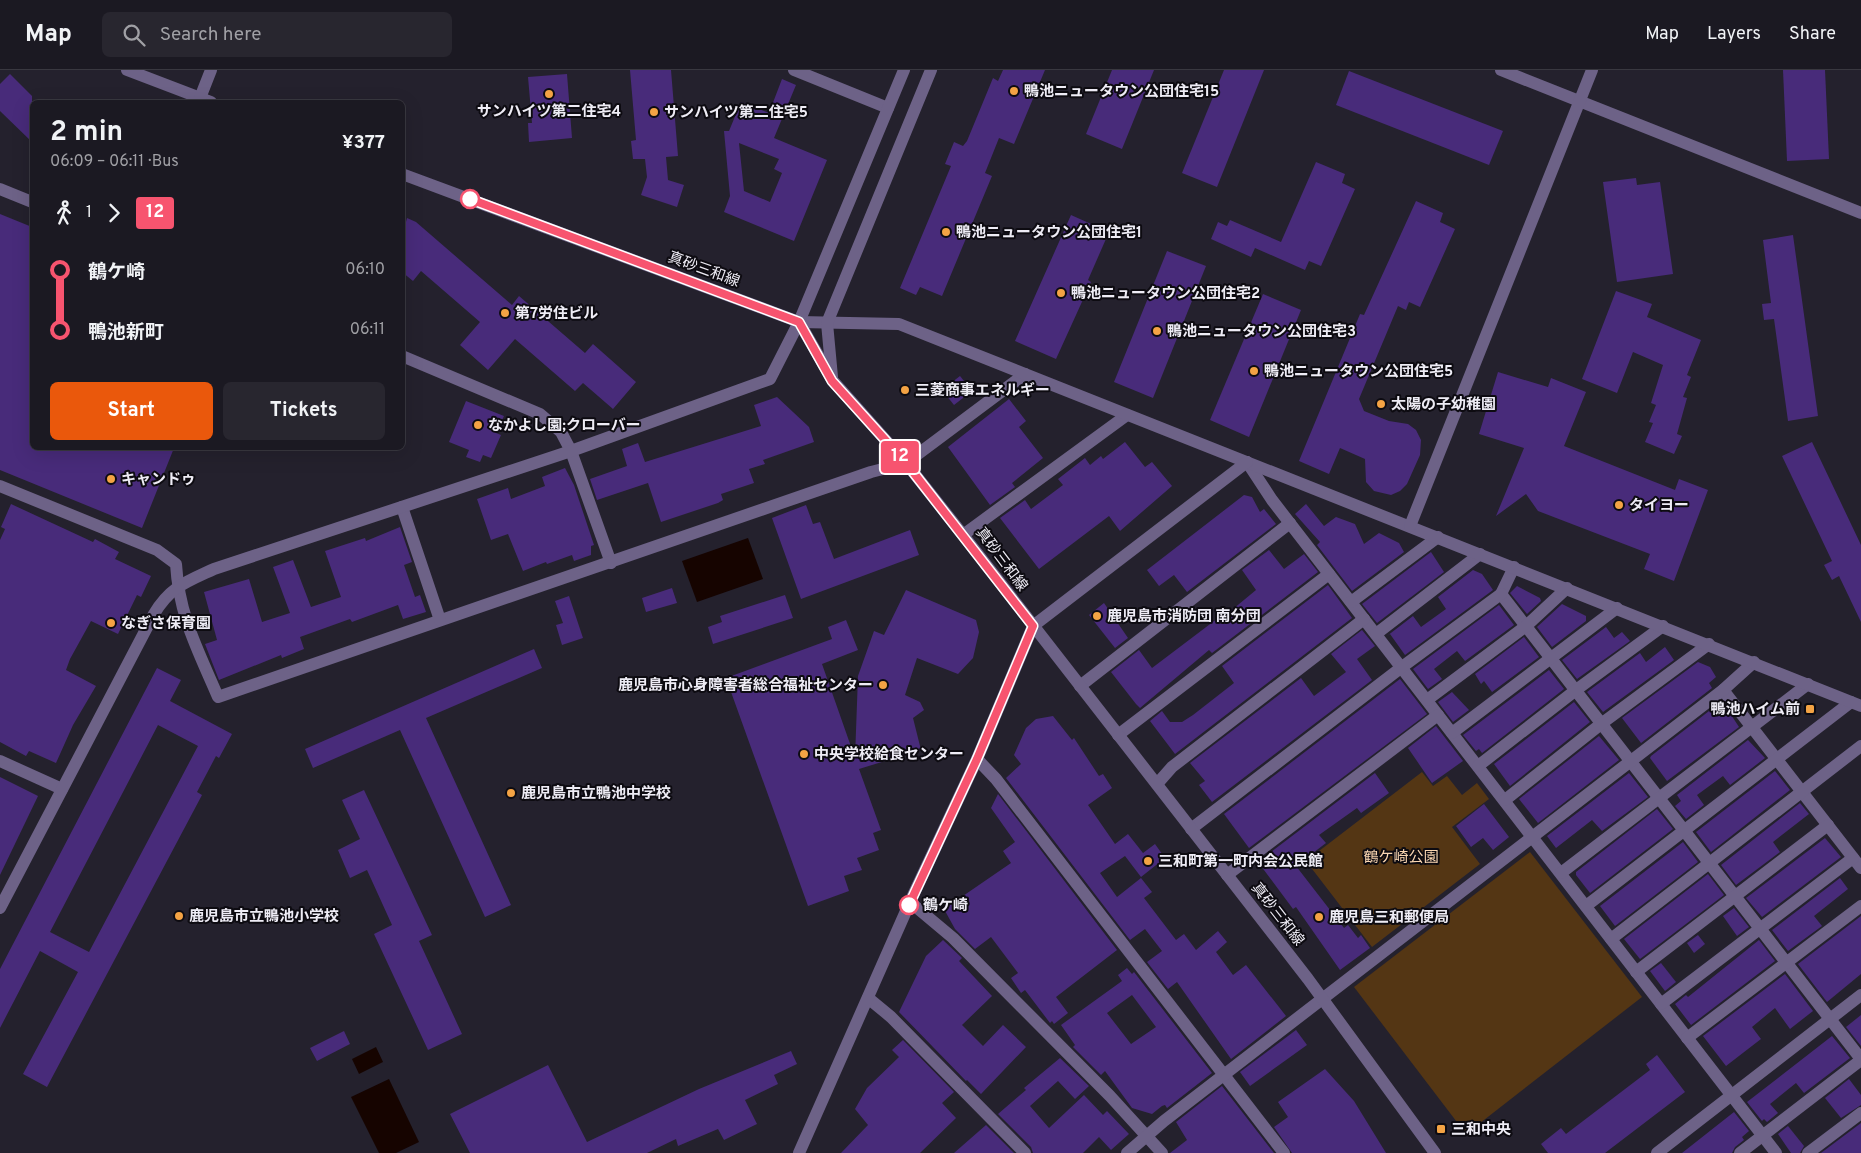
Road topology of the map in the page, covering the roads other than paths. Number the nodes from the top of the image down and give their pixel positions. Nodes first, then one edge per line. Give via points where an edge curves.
1 (127, 70) edge
2 (211, 70) edge
3 (794, 70) edge
4 (904, 70) edge
5 (931, 70) edge
6 (1502, 70) edge
7 (1592, 70) edge
8 (201, 100) edge
9 (203, 100) edge
10 (1580, 101) junction
11 (888, 108) junction
12 (405, 175) edge
13 (0, 189) edge
14 (30, 201) edge
15 (1861, 213) edge
16 (799, 322) junction
17 (827, 323) junction
18 (405, 357) edge
19 (1025, 374) junction
20 (832, 381) junction
21 (1127, 415) junction
22 (572, 451) junction
23 (1247, 462) junction
24 (906, 463) junction
25 (0, 488) edge
26 (402, 507) junction
27 (1290, 523) junction
28 (1410, 526) junction
29 (963, 535) junction
30 (1438, 537) junction
31 (1480, 554) junction
32 (611, 563) junction
33 (1514, 567) junction
34 (1329, 574) junction
35 (177, 586) junction
36 (1567, 588) junction
37 (1501, 594) junction
38 (1351, 602) junction
39 (1617, 608) junction
40 (1364, 619) junction
41 (440, 620) junction
42 (1033, 626) junction
43 (1526, 626) junction
44 (1663, 626) junction
45 (1376, 634) junction
46 (1709, 644) junction
47 (1552, 659) junction
48 (1754, 662) junction
49 (1402, 666) junction
50 (1808, 684) junction
51 (1080, 686) junction
52 (1576, 690) junction
53 (1723, 690) junction
54 (1427, 700) junction
55 (1856, 704) edge
56 (1438, 715) junction
57 (1601, 724) junction
58 (1752, 727) junction
59 (1452, 733) junction
60 (1118, 735) junction
61 (1861, 746) edge
62 (977, 759) junction
63 (1776, 759) junction
64 (0, 761) edge
65 (1629, 761) junction
66 (1478, 766) junction
67 (1157, 784) junction
68 (62, 789) junction
69 (1802, 792) junction
70 (1659, 799) junction
71 (1504, 800) junction
72 (1828, 825) junction
73 (1191, 828) junction
74 (1684, 832) junction
75 (1532, 836) junction
76 (1857, 863) edge
77 (1710, 864) junction
78 (1561, 873) junction
79 (1227, 874) junction
80 (1736, 897) junction
81 (910, 902) junction
82 (1586, 906) junction
83 (1861, 906) edge
84 (0, 908) edge
85 (1760, 930) junction
86 (1611, 939) junction
87 (1786, 962) junction
88 (1636, 972) junction
89 (1861, 995) edge
90 (868, 998) junction
91 (1323, 998) junction
92 (1661, 1004) junction
93 (1831, 1018) junction
94 (1688, 1038) junction
95 (1861, 1060) edge
96 (1224, 1074) junction
97 (1731, 1096) junction
98 (1861, 1113) edge
99 (1147, 1134) junction
100 (1762, 1135) junction
101 (799, 1153) edge
102 (1026, 1153) edge
103 (1127, 1153) edge
104 (1162, 1153) edge
105 (1284, 1153) edge
106 (1436, 1153) edge
107 (1656, 1153) edge
108 (1740, 1153) edge
109 (1776, 1153) edge
110 (1808, 1153) edge

1 - 8 street
2 - 9 street
3 - 11 street
4 - 11 street
5 - 17 street
6 - 10 street
7 - 10 street
10 - 15 street
10 - 28 street
11 - 16 street
12 - 16 street, 真砂三和線
13 - 14 street
16 - 17 street
16 - 20 street, 真砂三和線
16 - 22 street via 770,379
17 - 19 street via 899,324
17 - 20 street
18 - 22 street via 540,414 561,432
19 - 21 street
19 - 24 street
20 - 24 street, 真砂三和線
21 - 23 street
21 - 29 street
22 - 26 street
22 - 32 street
23 - 27 street
23 - 28 street
23 - 42 street
24 - 29 street, 真砂三和線
24 - 32 street
25 - 35 street via 157,550 176,564
26 - 35 street via 214,569
26 - 41 street
27 - 34 street
27 - 51 street
28 - 30 street
29 - 42 street, 真砂三和線
30 - 31 street
30 - 38 street
31 - 33 street
31 - 45 street
32 - 41 street
33 - 36 street
33 - 37 street
34 - 38 street
34 - 60 street
35 - 41 street via 183,615 218,697
35 - 68 street via 154,614
36 - 39 street
36 - 43 street
37 - 43 street
37 - 49 street
38 - 40 street
39 - 44 street
39 - 47 street
40 - 45 street
40 - 67 street via 1172,767
42 - 51 street, 真砂三和線
42 - 62 street
43 - 47 street
43 - 54 street
44 - 46 street
44 - 52 street
45 - 49 street
46 - 48 street
46 - 57 street
47 - 52 street
47 - 59 street
48 - 50 street
48 - 53 street
49 - 54 street
49 - 73 street
50 - 55 street
50 - 58 street
51 - 60 street, 真砂三和線
52 - 57 street
52 - 66 street
53 - 58 street
53 - 65 street
54 - 56 street
55 - 63 street
56 - 59 street
56 - 79 street
57 - 65 street
57 - 71 street
58 - 63 street
58 - 70 street
59 - 66 street
60 - 67 street, 真砂三和線
61 - 69 street
62 - 81 street
62 - 96 street via 996,779
63 - 69 street
63 - 74 street
64 - 68 street
65 - 70 street
65 - 75 street
66 - 71 street
67 - 73 street, 真砂三和線
68 - 84 street
69 - 72 street
69 - 77 street
70 - 74 street
70 - 78 street
71 - 75 street
72 - 76 street
72 - 80 street
73 - 79 street, 真砂三和線
74 - 77 street
74 - 82 street
75 - 78 street
75 - 91 street
76 - 85 street
77 - 80 street
77 - 86 street
78 - 82 street
79 - 91 street, 真砂三和線
80 - 85 street
80 - 88 street
81 - 90 street
81 - 99 street via 953,938
82 - 86 street
83 - 87 street
85 - 87 street
85 - 92 street
86 - 88 street
87 - 93 street
87 - 94 street
88 - 92 street
89 - 93 street
90 - 101 street
90 - 102 street
91 - 96 street
91 - 106 street, 真砂三和線
92 - 94 street
93 - 95 street
93 - 97 street
94 - 97 street
95 - 100 street
96 - 99 street
96 - 105 street
97 - 100 street
97 - 107 street
98 - 110 street
99 - 103 street
99 - 104 street
100 - 108 street
100 - 109 street

